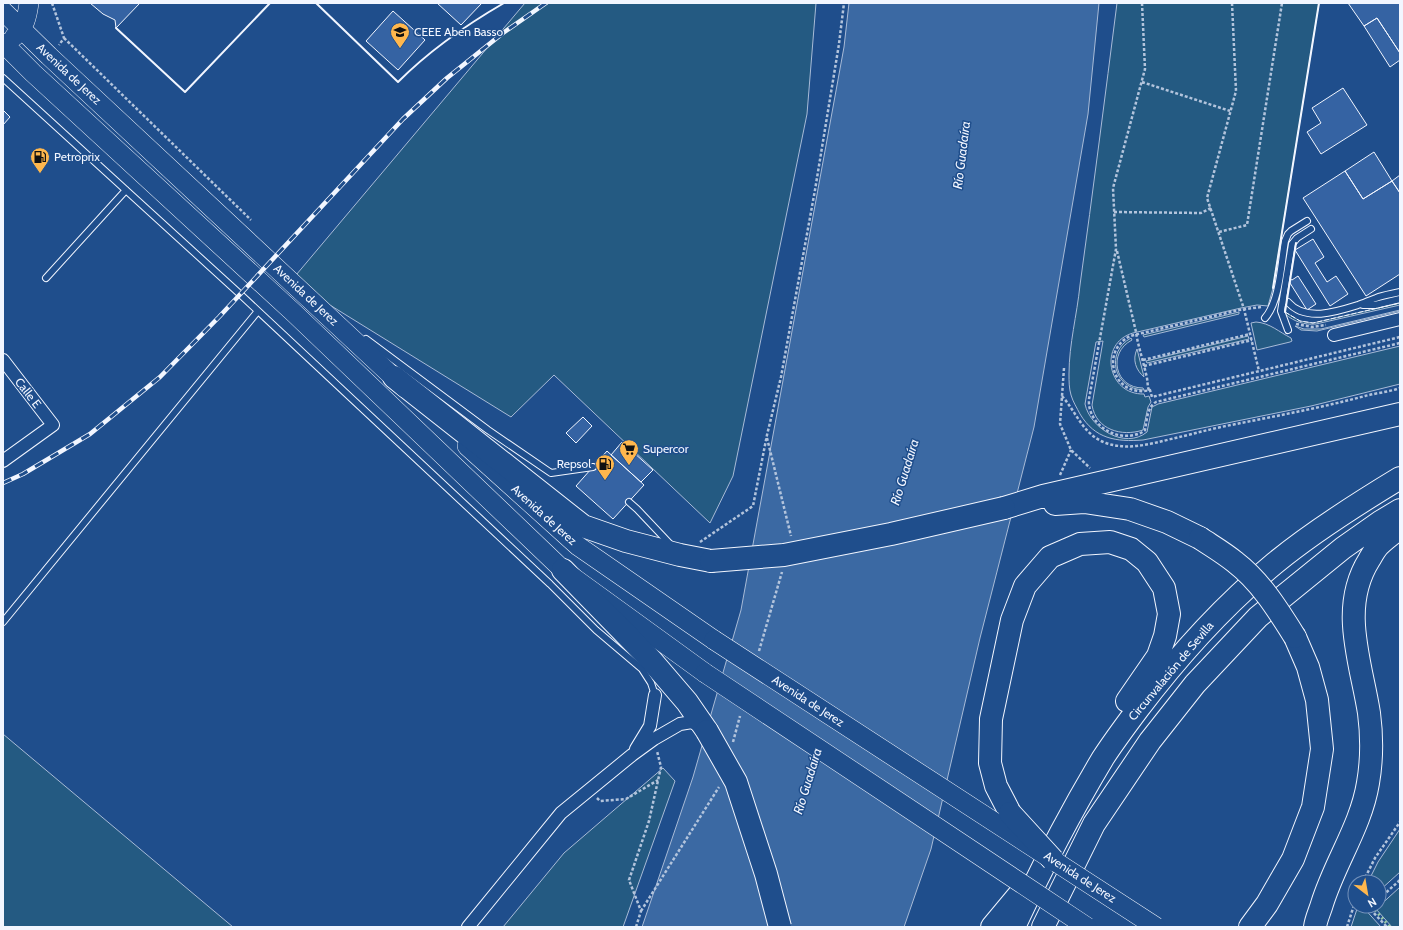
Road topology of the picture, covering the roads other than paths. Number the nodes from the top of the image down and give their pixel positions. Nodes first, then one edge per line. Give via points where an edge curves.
1 (29, 3) edge
2 (3, 11) edge
3 (22, 29) junction
4 (3, 44) edge
5 (3, 78) edge
6 (126, 190) junction
7 (1307, 221) dead end
8 (1311, 229) dead end
9 (46, 278) dead end
10 (1400, 292) edge
11 (309, 298) junction
12 (1400, 299) edge
13 (1288, 302) dead end
14 (1359, 305) junction
15 (258, 311) junction
16 (1265, 318) dead end
17 (1400, 319) edge
18 (1288, 330) dead end
19 (354, 331) dead end
20 (360, 335) dead end
21 (1334, 335) dead end
22 (3, 360) edge
23 (394, 377) junction
24 (1400, 414) edge
25 (3, 461) edge
26 (593, 468) dead end
27 (1400, 478) edge
28 (629, 502) dead end
29 (1004, 508) junction
30 (1400, 510) edge
31 (1400, 528) edge
32 (680, 555) junction
33 (563, 570) junction
34 (3, 622) edge
35 (642, 669) junction
36 (655, 695) joint
37 (687, 702) junction
38 (707, 731) junction
39 (1150, 740) junction
40 (632, 755) junction
41 (1104, 758) junction
42 (1047, 863) junction
43 (468, 927) edge
44 (780, 927) edge
45 (992, 927) edge
46 (1014, 927) edge
47 (1042, 927) edge
48 (1058, 927) edge
49 (1087, 927) edge
50 (1156, 927) edge
51 (1250, 927) edge
52 (1315, 927) edge

1 - 3 main road
2 - 3 main road, Avenida de Jerez
3 - 4 main road
3 - 11 main road, Avenida de Jerez
4 - 33 main road, Avenida de Jerez via 294,314
5 - 6 lane
6 - 9 lane
6 - 15 lane
7 - 16 lane via 1288,234 1285,240 1277,290 1271,310
8 - 18 lane via 1292,244 1281,310
10 - 14 lane via 1374,298
11 - 19 lane
11 - 23 main road, Avenida de Jerez
12 - 14 lane via 1375,305
13 - 14 lane via 1292,307 1308,314
15 - 34 lane
15 - 35 lane via 596,630
17 - 21 street
20 - 26 lane via 488,430 551,473
22 - 25 street, Calle E via 53,425
23 - 32 highway via 583,526 626,541
23 - 42 main road, Avenida de Jerez, bridge via 578,546
24 - 29 highway via 1043,496
27 - 41 highway, Circunvalación de Sevilla via 1326,524 1233,601 1192,643 1153,689
28 - 32 lane
29 - 32 highway, bridge via 784,555 711,561
29 - 51 highway, bridge via 1084,502 1130,509 1167,522 1200,538 1236,563 1261,588 1294,637 1308,667 1317,700 1322,748 1314,807 1293,859 1268,904
30 - 39 highway via 1342,548 1258,617 1195,684
31 - 52 highway via 1379,545 1356,586 1354,632 1369,714 1372,752 1365,798 1326,892
33 - 37 highway via 651,660
33 - 49 main road, Avenida de Jerez, bridge via 705,673
35 - 36 lane
35 - 37 lane
36 - 40 street via 650,726
37 - 38 highway
38 - 40 street via 692,722 680,724
38 - 44 highway, bridge via 736,782
39 - 47 highway via 1094,824
39 - 48 highway
40 - 43 street via 561,813
41 - 42 highway, Circunvalación de Sevilla
41 - 42 highway, bridge via 1114,719 1158,656 1166,636 1168,614 1164,588 1147,562 1130,549 1110,542 1080,544 1050,557 1026,586 1012,620 991,719 990,763 996,786 1010,813
42 - 45 highway
42 - 46 highway, Circunvalación de Sevilla
42 - 50 main road, Avenida de Jerez, bridge

